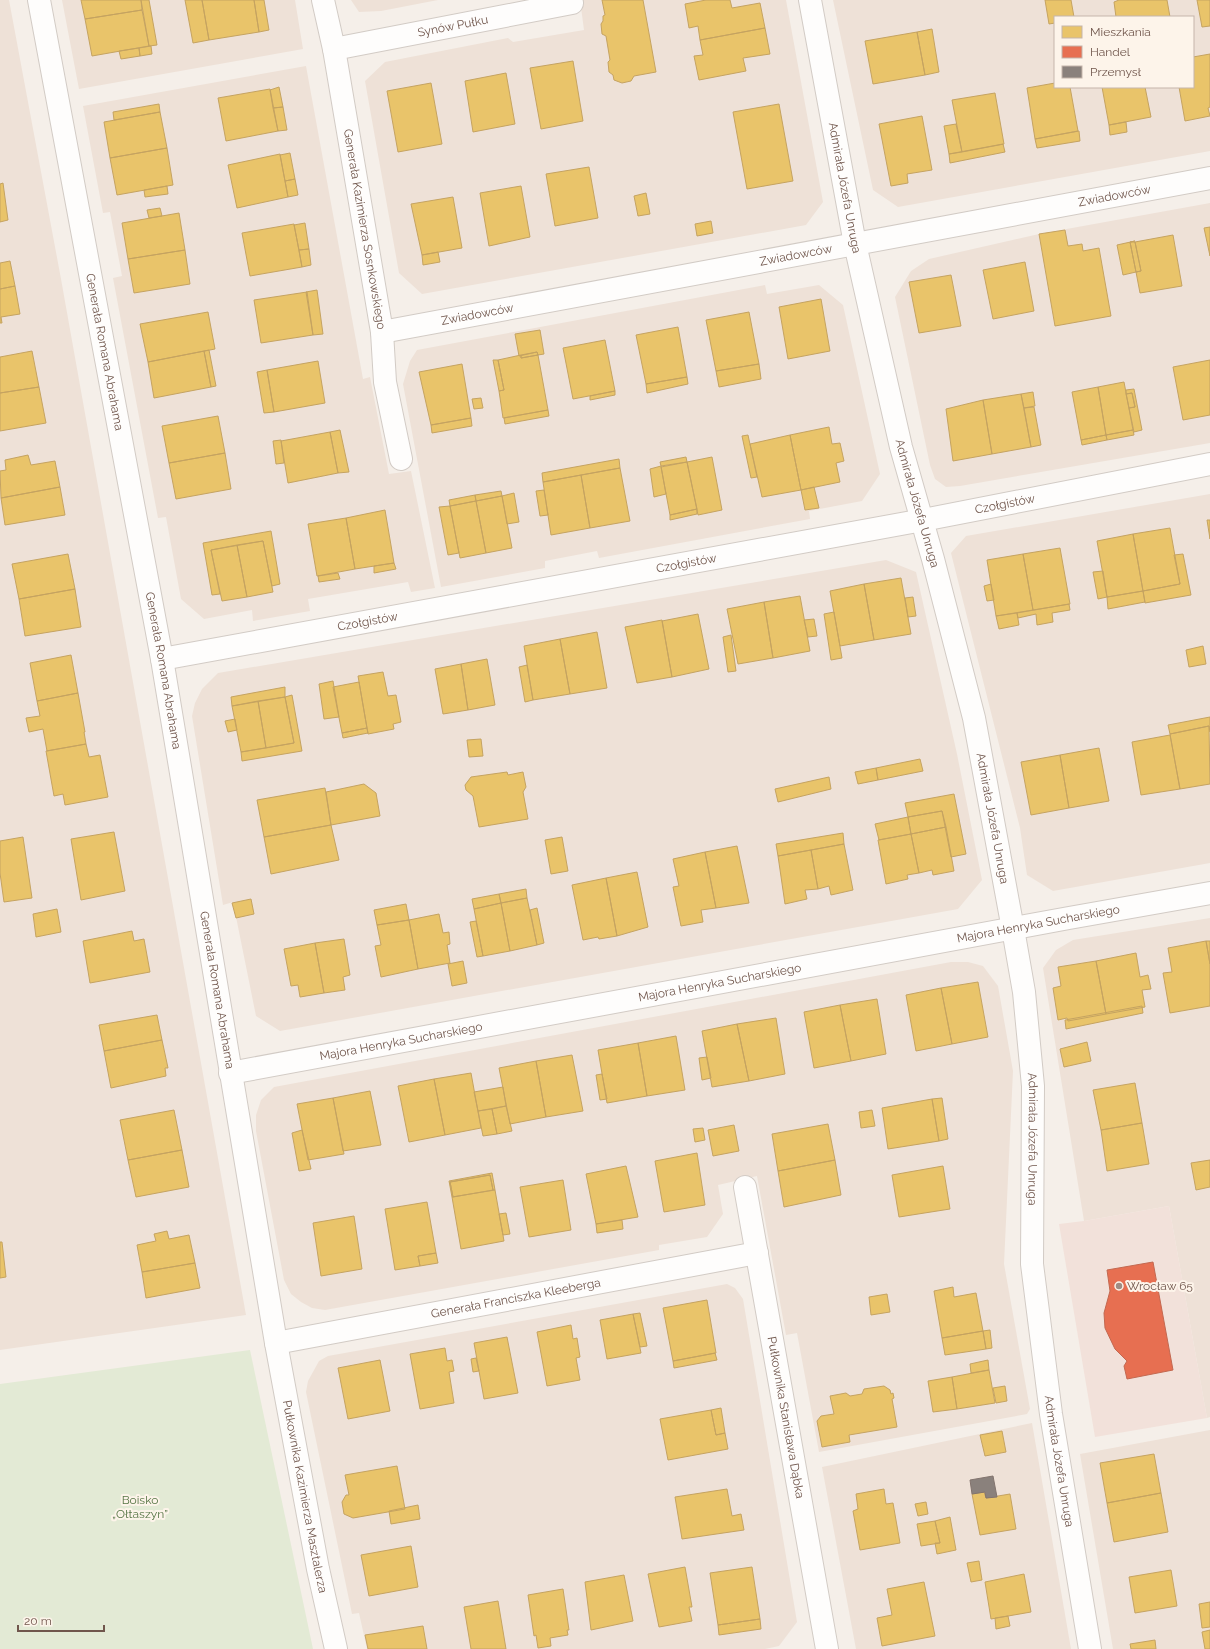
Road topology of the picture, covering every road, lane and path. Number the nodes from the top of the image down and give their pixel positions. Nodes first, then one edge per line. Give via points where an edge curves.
1 (39, 0) edge
2 (323, 0) edge
3 (810, 0) edge
4 (572, 3) dead end
5 (334, 49) junction
6 (1210, 178) edge
7 (855, 244) junction
8 (382, 332) junction
9 (401, 459) dead end
10 (1210, 464) edge
11 (923, 520) junction
12 (162, 659) junction
13 (1210, 893) edge
14 (1013, 929) junction
15 (230, 1073) junction
16 (745, 1186) dead end
17 (757, 1253) junction
18 (276, 1343) junction
19 (336, 1649) edge
20 (827, 1649) edge
21 (1090, 1649) edge

1 - 12 street, Generała Romana Abrahama
2 - 5 street, Generała Kazimierza Sosnkowskiego
3 - 7 street, Admirała Józefa Unruga
4 - 5 street, Synów Pułku
5 - 8 street, Generała Kazimierza Sosnkowskiego
6 - 7 street, Zwiadowców
7 - 8 street, Zwiadowców
7 - 11 street, Admirała Józefa Unruga via 901,447
8 - 9 street, Generała Kazimierza Sosnkowskiego via 385,382
10 - 11 street, Czołgistów
11 - 12 street, Czołgistów
11 - 14 street, Admirała Józefa Unruga via 974,718
12 - 15 street, Generała Romana Abrahama
13 - 14 street, Majora Henryka Sucharskiego
14 - 15 street, Majora Henryka Sucharskiego
14 - 21 street, Admirała Józefa Unruga via 1024,992 1033,1086 1032,1264 1052,1414
15 - 18 street, Generała Romana Abrahama
16 - 17 street, Pułkownika Stanisława Dąbka
17 - 18 street, Generała Franciszka Kleeberga
17 - 20 street, Pułkownika Stanisława Dąbka
18 - 19 street, Pułkownika Kazimierza Masztalerza via 318,1569

